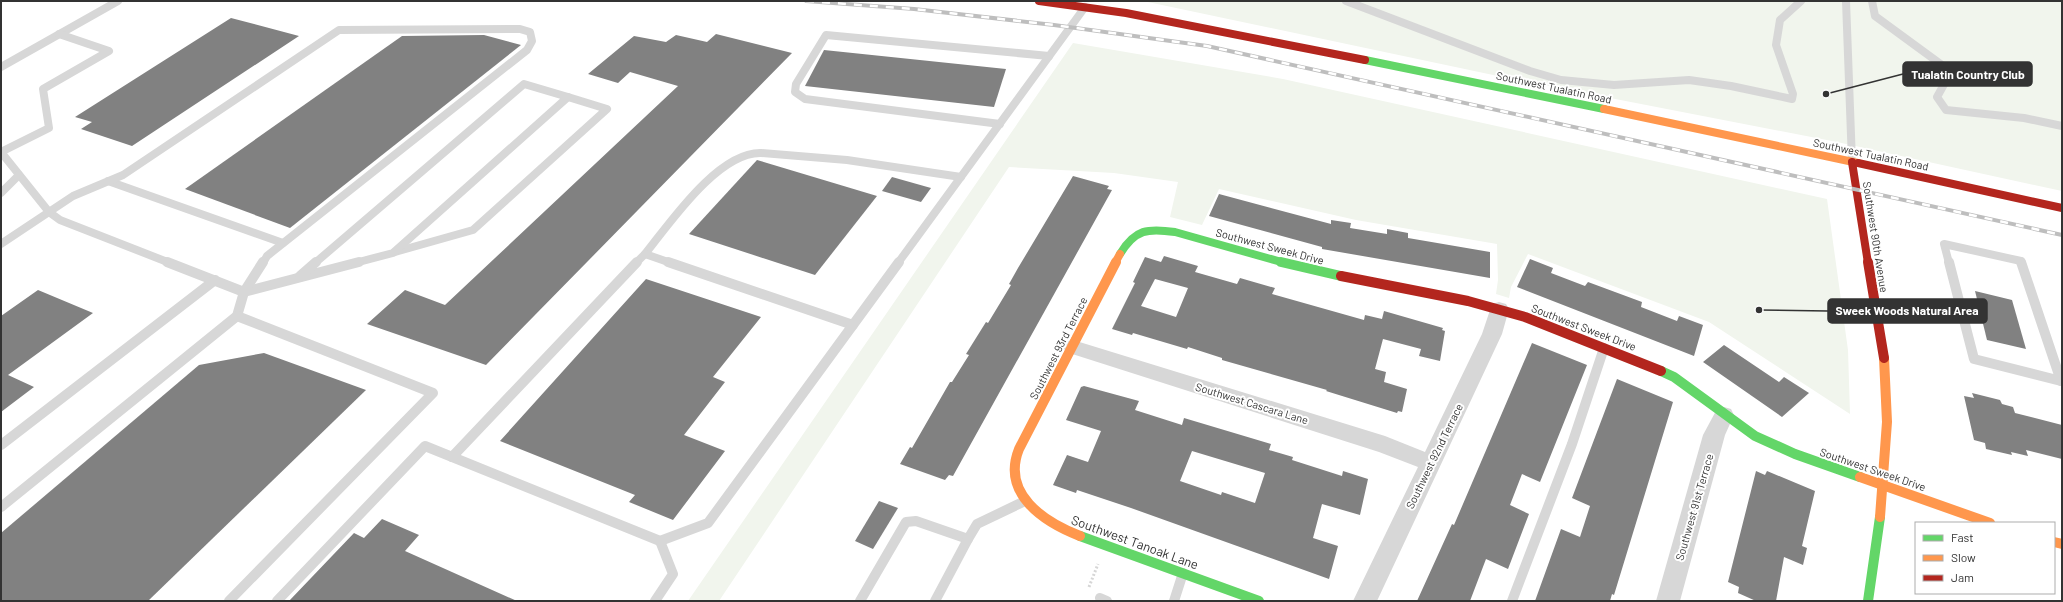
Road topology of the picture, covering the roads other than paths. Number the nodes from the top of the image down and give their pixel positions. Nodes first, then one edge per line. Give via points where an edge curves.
1 (118, 1) edge
2 (1039, 1) edge
3 (1346, 1) edge
4 (1801, 1) edge
5 (1846, 1) edge
6 (1872, 1) edge
7 (1085, 8) junction
8 (59, 34) junction
9 (1049, 56) junction
10 (1, 67) edge
11 (568, 97) junction
12 (1000, 124) junction
13 (2062, 126) edge
14 (1, 152) edge
15 (1852, 162) junction
16 (20, 175) junction
17 (960, 177) junction
18 (108, 181) junction
19 (1, 193) edge
20 (2062, 208) edge
21 (50, 212) junction
22 (1142, 231) joint
23 (1, 244) edge
24 (283, 244) junction
25 (392, 253) junction
26 (645, 254) junction
27 (300, 276) junction
28 (215, 280) junction
29 (244, 292) junction
30 (1499, 309) junction
31 (237, 316) junction
32 (853, 325) junction
33 (1073, 347) junction
34 (1604, 348) junction
35 (2061, 381) edge
36 (1724, 415) junction
37 (1, 445) edge
38 (452, 458) junction
39 (1430, 463) junction
40 (1018, 485) joint
41 (1884, 485) junction
42 (1025, 500) junction
43 (1, 507) edge
44 (1987, 522) edge
45 (968, 539) junction
46 (660, 541) junction
47 (1183, 574) junction
48 (229, 601) edge
49 (276, 601) edge
50 (655, 601) edge
51 (860, 601) edge
52 (935, 601) edge
53 (1174, 601) edge
54 (1259, 601) edge
55 (1365, 601) edge
56 (1512, 601) edge
57 (1668, 601) edge
58 (1868, 601) edge

1 - 8 lane
2 - 7 street, Southwest Tualatin Road
3 - 4 lane via 1530,71 1561,80 1614,86 1689,80 1792,99 1776,45 1780,20
5 - 15 lane
6 - 13 lane via 1875,16 1946,68 1947,79 1937,97 1946,110 2024,118
7 - 9 lane
7 - 15 street, Southwest Tualatin Road via 1246,36
8 - 10 lane
8 - 14 lane via 109,51 43,89 49,128
9 - 12 lane
9 - 12 lane via 826,35 796,84 795,92 805,99 819,102
11 - 25 lane
11 - 25 lane via 607,109 473,230
11 - 27 lane via 524,84
12 - 17 lane
14 - 16 lane
15 - 20 street, Southwest Tualatin Road
15 - 41 street, Southwest 90th Avenue via 1887,395
16 - 19 lane
16 - 21 lane
17 - 26 lane via 797,155 743,155 711,177
17 - 32 lane
18 - 21 lane via 73,196
18 - 24 lane
18 - 24 lane via 123,175 339,30 520,29 530,32 533,41 527,50
21 - 23 lane
21 - 28 lane via 72,226
22 - 30 street, Southwest Sweek Drive via 1156,228 1176,232 1312,270
22 - 33 street, Southwest 93rd Terrace via 1129,238
24 - 29 lane via 267,256
25 - 27 lane
26 - 32 lane
26 - 38 lane
27 - 29 lane
28 - 29 lane
28 - 37 lane
29 - 31 lane
30 - 34 street, Southwest Sweek Drive
30 - 39 street, Southwest 92nd Terrace via 1492,334
31 - 43 lane
31 - 48 lane via 433,393
32 - 46 lane via 708,523
33 - 39 street, Southwest Cascara Lane via 1385,445
33 - 40 street, Southwest 93rd Terrace via 1019,449 1014,466
34 - 36 street, Southwest Sweek Drive via 1674,377
34 - 56 lane via 1572,444
35 - 35 lane via 2021,261 1944,244 1974,360
36 - 41 street, Southwest Sweek Drive via 1755,436 1795,454
36 - 57 street, Southwest 91st Terrace via 1714,435
38 - 46 lane
38 - 49 lane via 425,446
39 - 55 street, Southwest 92nd Terrace
40 - 42 street, Southwest Tanoak Lane
41 - 44 street, Southwest Sweek Drive
41 - 58 street, Southwest 90th Avenue
42 - 45 lane via 977,524
42 - 47 street, Southwest Tanoak Lane via 1042,518 1071,533
45 - 51 lane via 916,521 906,522
45 - 52 lane
46 - 50 lane via 673,574
47 - 53 lane
47 - 54 street, Southwest Tanoak Lane

